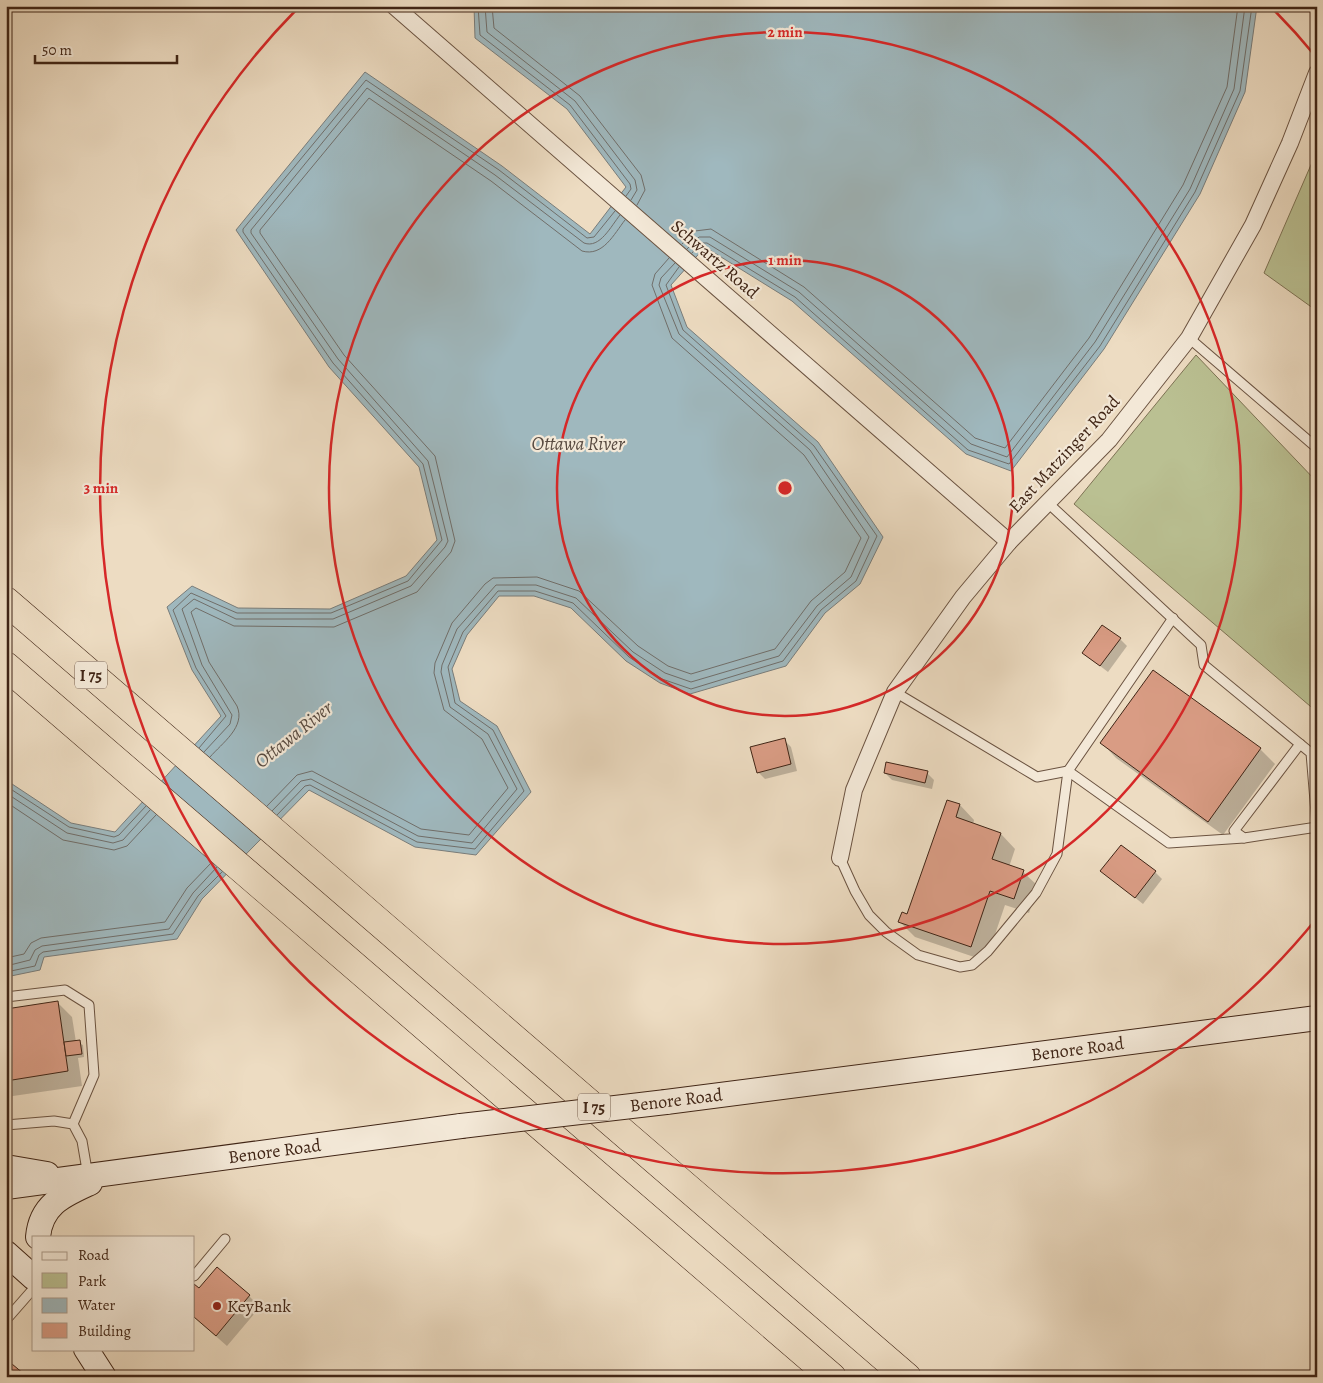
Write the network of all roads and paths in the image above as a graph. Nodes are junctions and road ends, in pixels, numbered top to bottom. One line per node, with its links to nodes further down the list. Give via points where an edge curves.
1 (394, 6): 6 (street, Schwartz Road)
2 (1317, 73): 3 (street, East Matzinger Road, via 1290,144 1253,225)
3 (1189, 338): 4 (lane); 5 (street, East Matzinger Road, via 1109,440)
4 (1317, 448)
5 (1048, 503): 6 (street, East Matzinger Road); 8 (lane)
6 (1009, 542): 10 (street, East Matzinger Road, via 963,597)
7 (6, 601): 33 (highway, I 75)
8 (1173, 618): 11 (lane, via 1201,645 1204,665); 12 (lane)
9 (6, 666): 32 (highway)
10 (895, 692): 12 (lane, via 1037,777); 15 (street, East Matzinger Road, via 854,790)
11 (1300, 744): 13 (lane, via 1311,753); 14 (lane, via 1234,831)
12 (1068, 771): 14 (lane, via 1170,843); 15 (lane, via 1057,854 1036,893 972,966 918,955 886,932 869,915)
13 (1317, 826): 14 (lane)
14 (1244, 838)
15 (840, 858)
16 (6, 997): 18 (lane, via 65,990 89,1005 94,1075)
17 (1317, 1018): 21 (main road, Benore Road, bridge)
18 (73, 1124): 19 (lane, via 54,1121); 21 (lane, via 82,1141)
19 (6, 1125)
20 (6, 1167): 21 (main road)
21 (89, 1176): 22 (main road, Benore Road); 23 (main road, via 46,1209)
22 (6, 1187)
23 (38, 1236)
24 (225, 1239): 26 (lane)
25 (6, 1252): 27 (main road)
26 (195, 1275)
27 (32, 1276)
28 (32, 1290): 29 (lane)
29 (6, 1320)
30 (87, 1350): 31 (main road)
31 (104, 1377)
32 (832, 1377)
33 (907, 1377)

